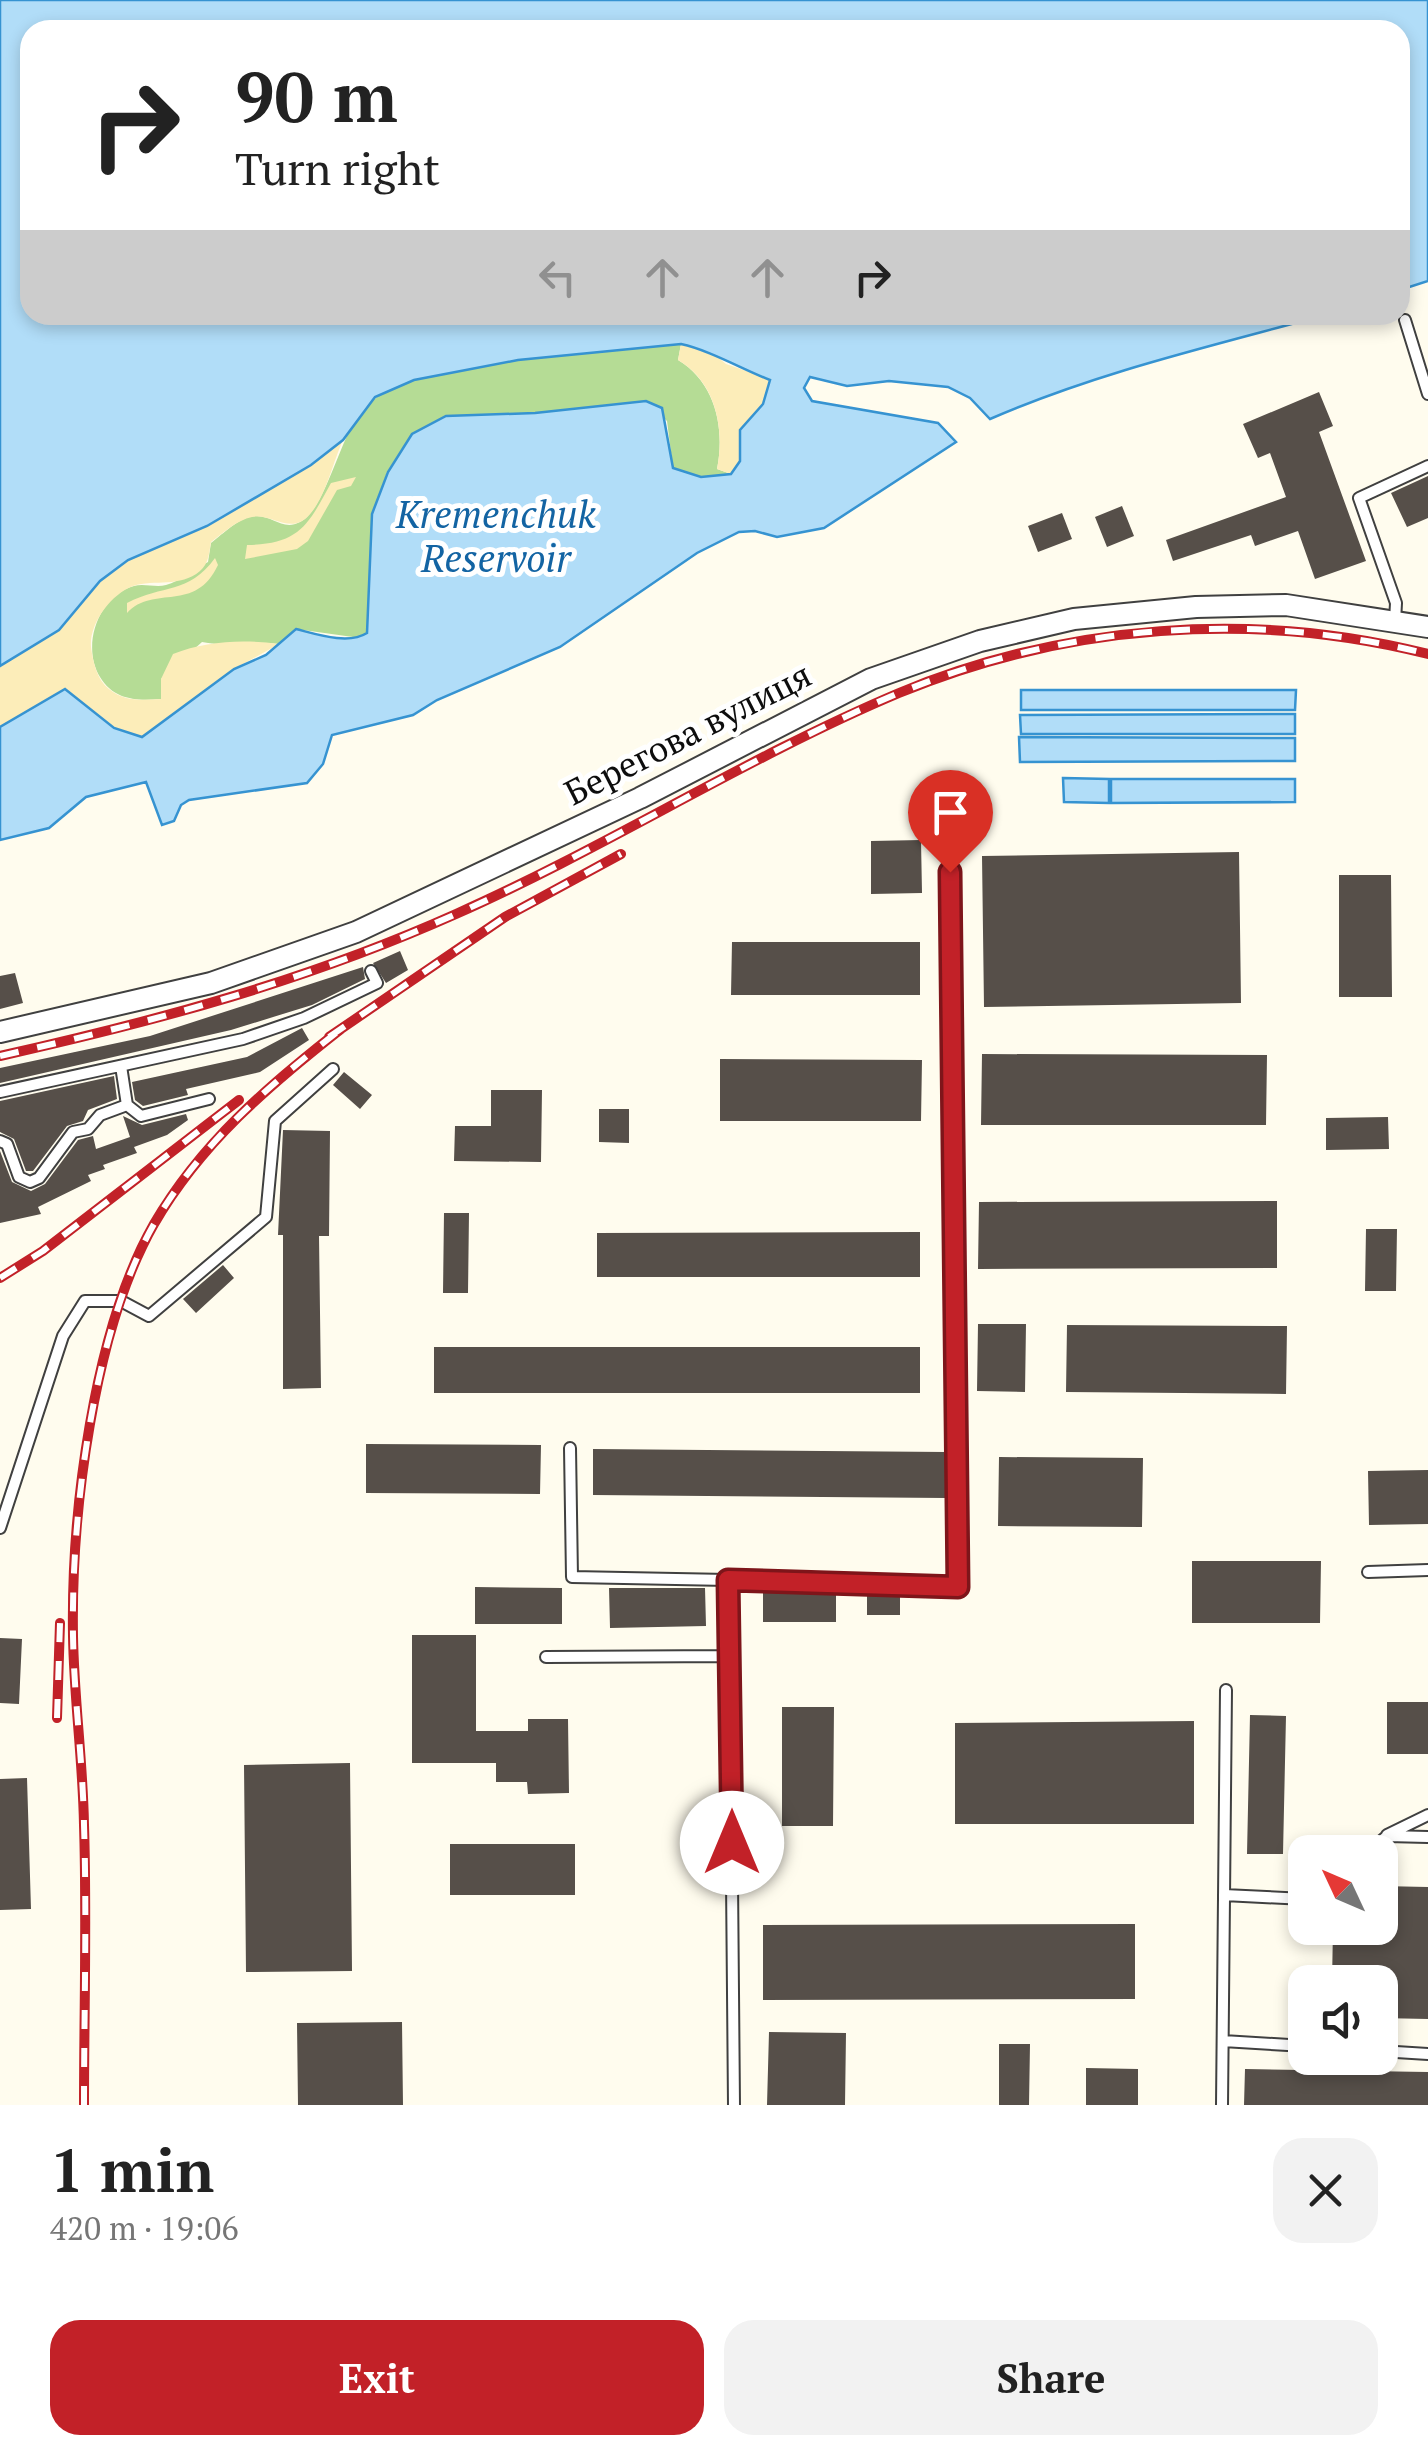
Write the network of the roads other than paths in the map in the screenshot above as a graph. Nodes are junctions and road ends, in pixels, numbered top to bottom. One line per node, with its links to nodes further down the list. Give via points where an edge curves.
1 (1407, 325): 2 (lane)
2 (1428, 394)
3 (1428, 466): 4 (lane, via 1359,498 1396,603)
4 (1395, 622): 5 (street, Берегова вулиця); 8 (street, Берегова вулиця, via 1286,605 1196,607 1074,619 980,641 871,679 356,932 210,983)
5 (1428, 627)
6 (950, 872): 19 (lane, via 958,1587)
7 (372, 971): 9 (lane, via 377,983 304,1018)
8 (0, 1032)
9 (121, 1066): 11 (lane); 13 (lane)
10 (333, 1069): 16 (lane, via 275,1121 266,1217 149,1316 121,1301 85,1300 63,1336)
11 (0, 1092)
12 (209, 1099): 13 (lane, via 141,1116)
13 (126, 1106): 14 (lane, via 73,1132 44,1174 30,1182 19,1177 8,1144)
14 (0, 1141)
15 (570, 1448): 19 (lane, via 572,1577)
16 (0, 1528)
17 (1428, 1570): 18 (lane)
18 (1368, 1572)
19 (728, 1580): 20 (lane)
20 (730, 1656): 21 (lane); 33 (lane)
21 (546, 1657)
22 (1226, 1690): 27 (lane)
23 (1428, 1816): 24 (lane)
24 (1388, 1835)
25 (1398, 1836): 26 (lane)
26 (1428, 1837)
27 (1224, 1896): 28 (lane); 29 (lane)
28 (1288, 1898)
29 (1223, 2041): 30 (lane); 34 (lane)
30 (1288, 2045)
31 (1398, 2052): 32 (lane)
32 (1428, 2054)
33 (734, 2105)
34 (1222, 2105)

